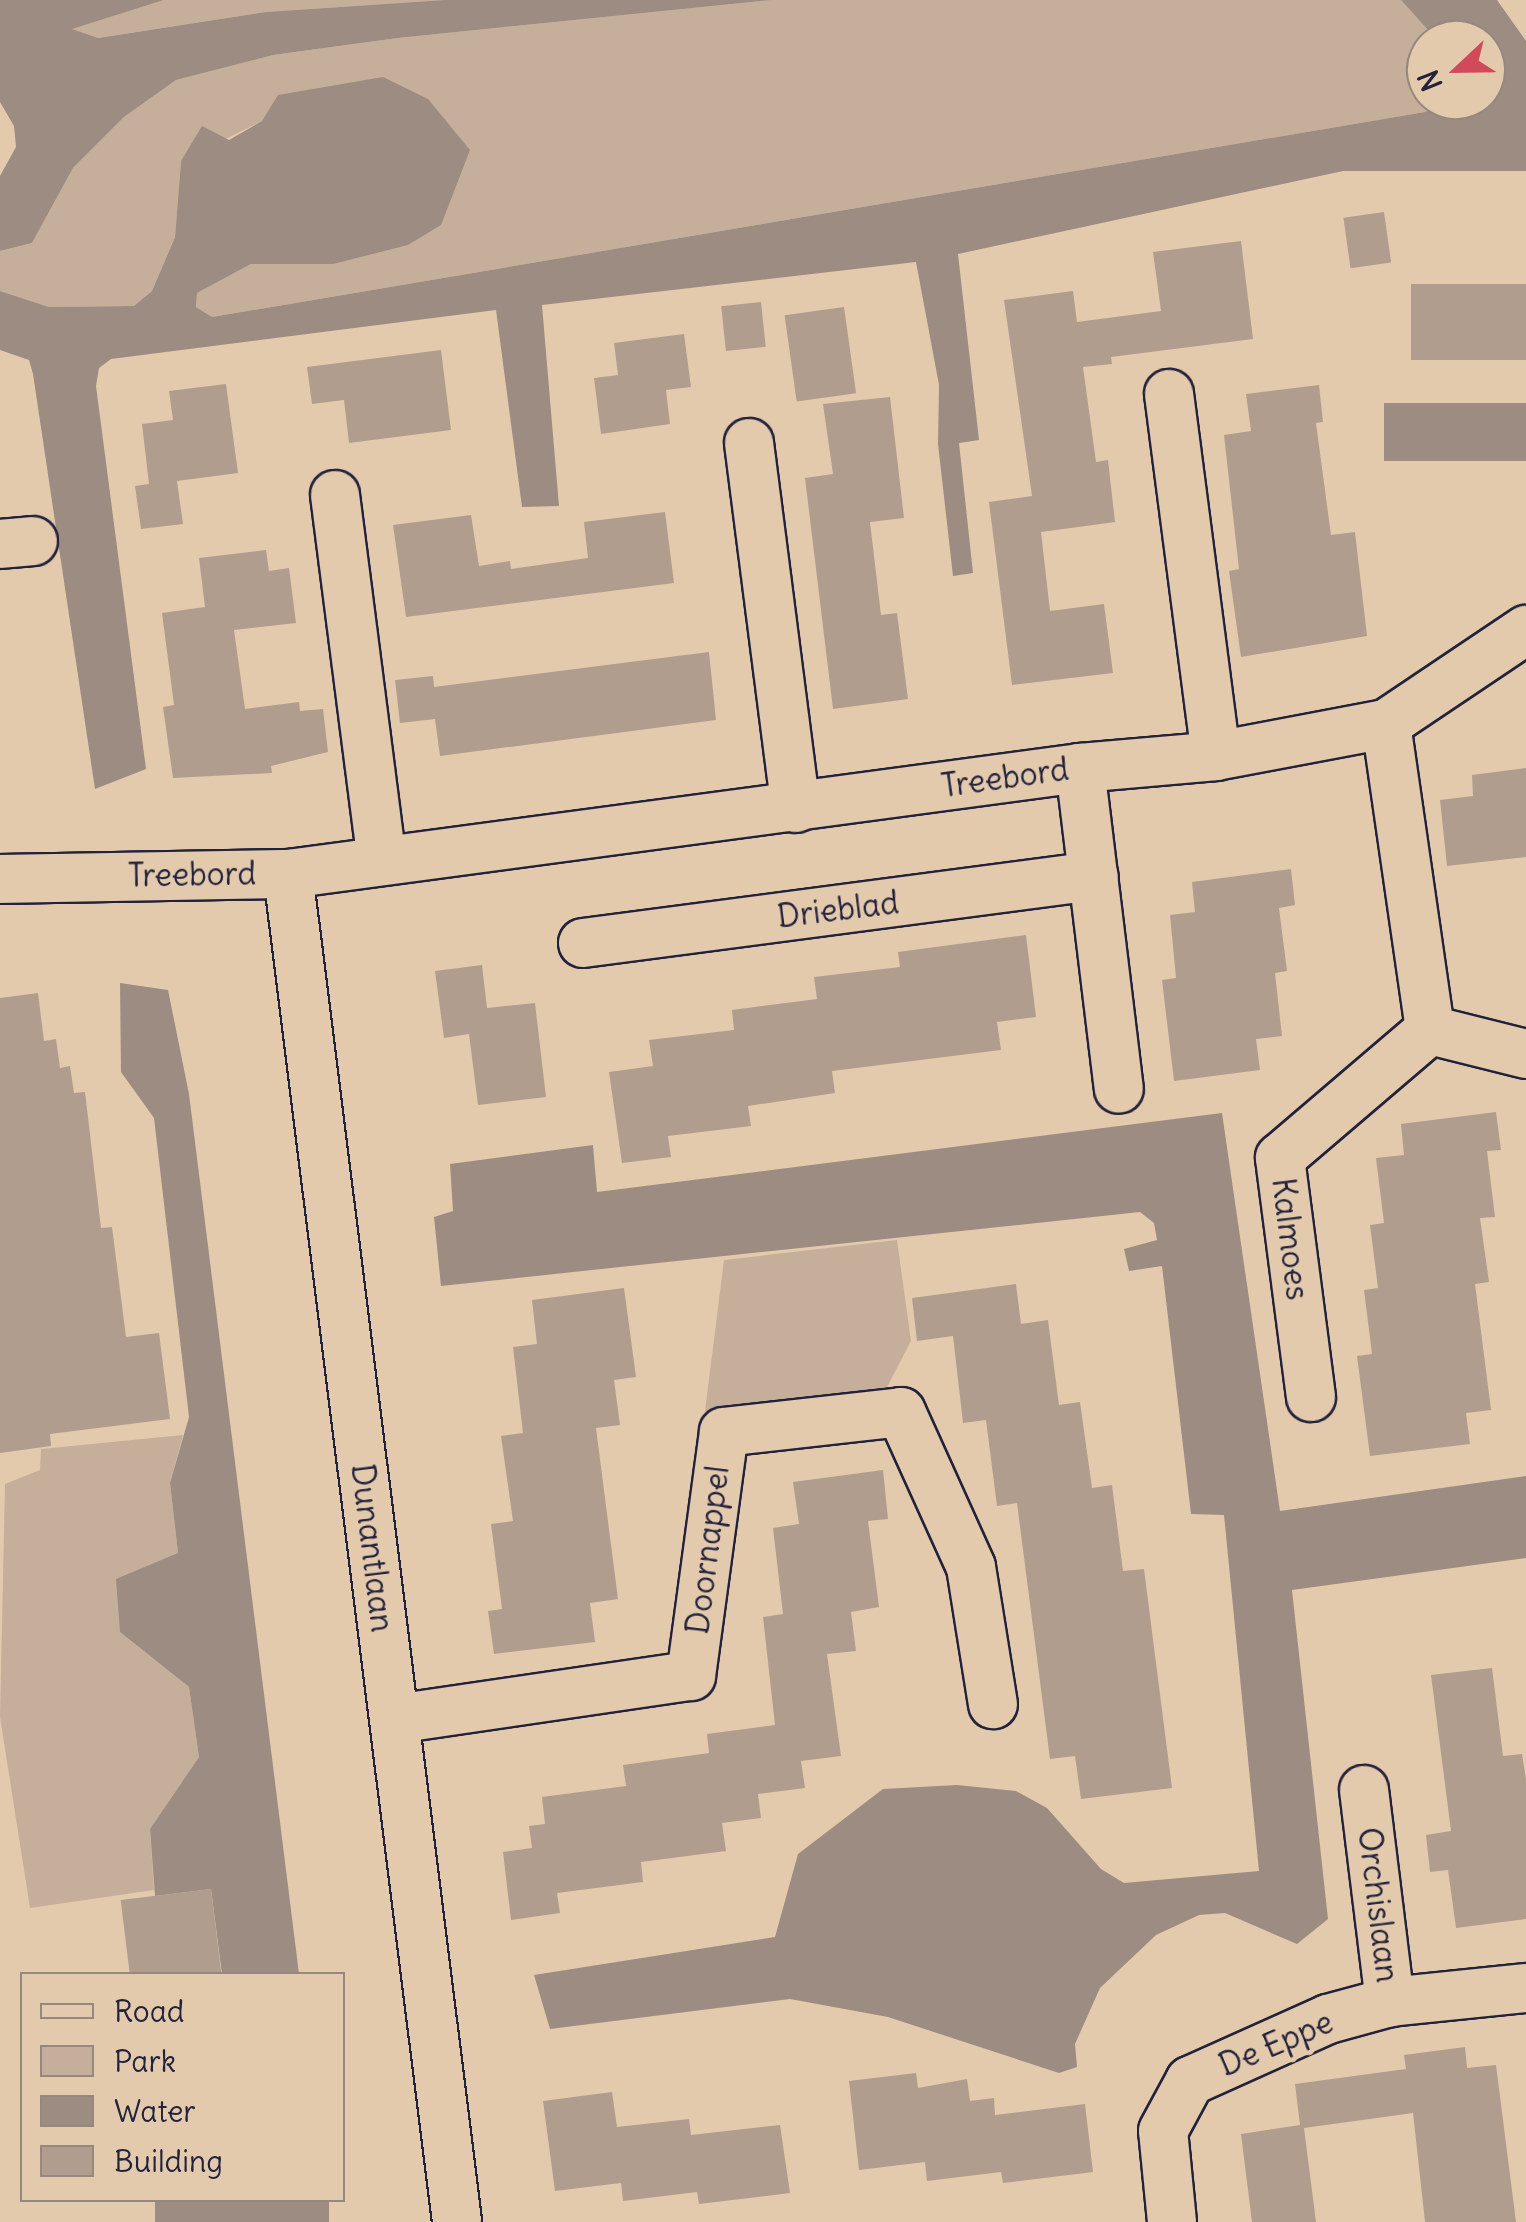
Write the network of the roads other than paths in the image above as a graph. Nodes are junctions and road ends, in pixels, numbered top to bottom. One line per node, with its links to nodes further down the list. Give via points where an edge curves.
1 (1169, 394): 6 (street)
2 (750, 443): 8 (street)
3 (335, 496): 9 (street)
4 (1526, 630): 5 (street, Treebord)
5 (1386, 724): 6 (street, Treebord); 14 (street)
6 (1216, 756): 7 (street, Treebord)
7 (1080, 768): 8 (street, Treebord); 11 (street)
8 (796, 808): 9 (street, Treebord)
9 (382, 860): 10 (street, Treebord)
10 (288, 874): 12 (street, Treebord); 19 (street, Dunantlaan)
11 (1094, 876): 13 (street, Drieblad); 16 (street)
12 (0, 879)
13 (583, 943)
14 (1430, 1030): 15 (street); 17 (street, Kalmoes, via 1280,1158)
15 (1526, 1054)
16 (1119, 1089)
17 (1311, 1397)
18 (993, 1704): 19 (street, Doornappel, via 971,1566 901,1412 724,1432 692,1676)
19 (396, 1719): 23 (street, Dunantlaan)
20 (1364, 1790): 22 (street, Orchislaan)
21 (1526, 1988): 22 (street, Orchislaan)
22 (1390, 2002): 25 (street, De Eppe, via 1328,2018 1190,2081 1163,2130)
23 (457, 2222)
24 (1164, 2222): 25 (street)
25 (1172, 2222)

